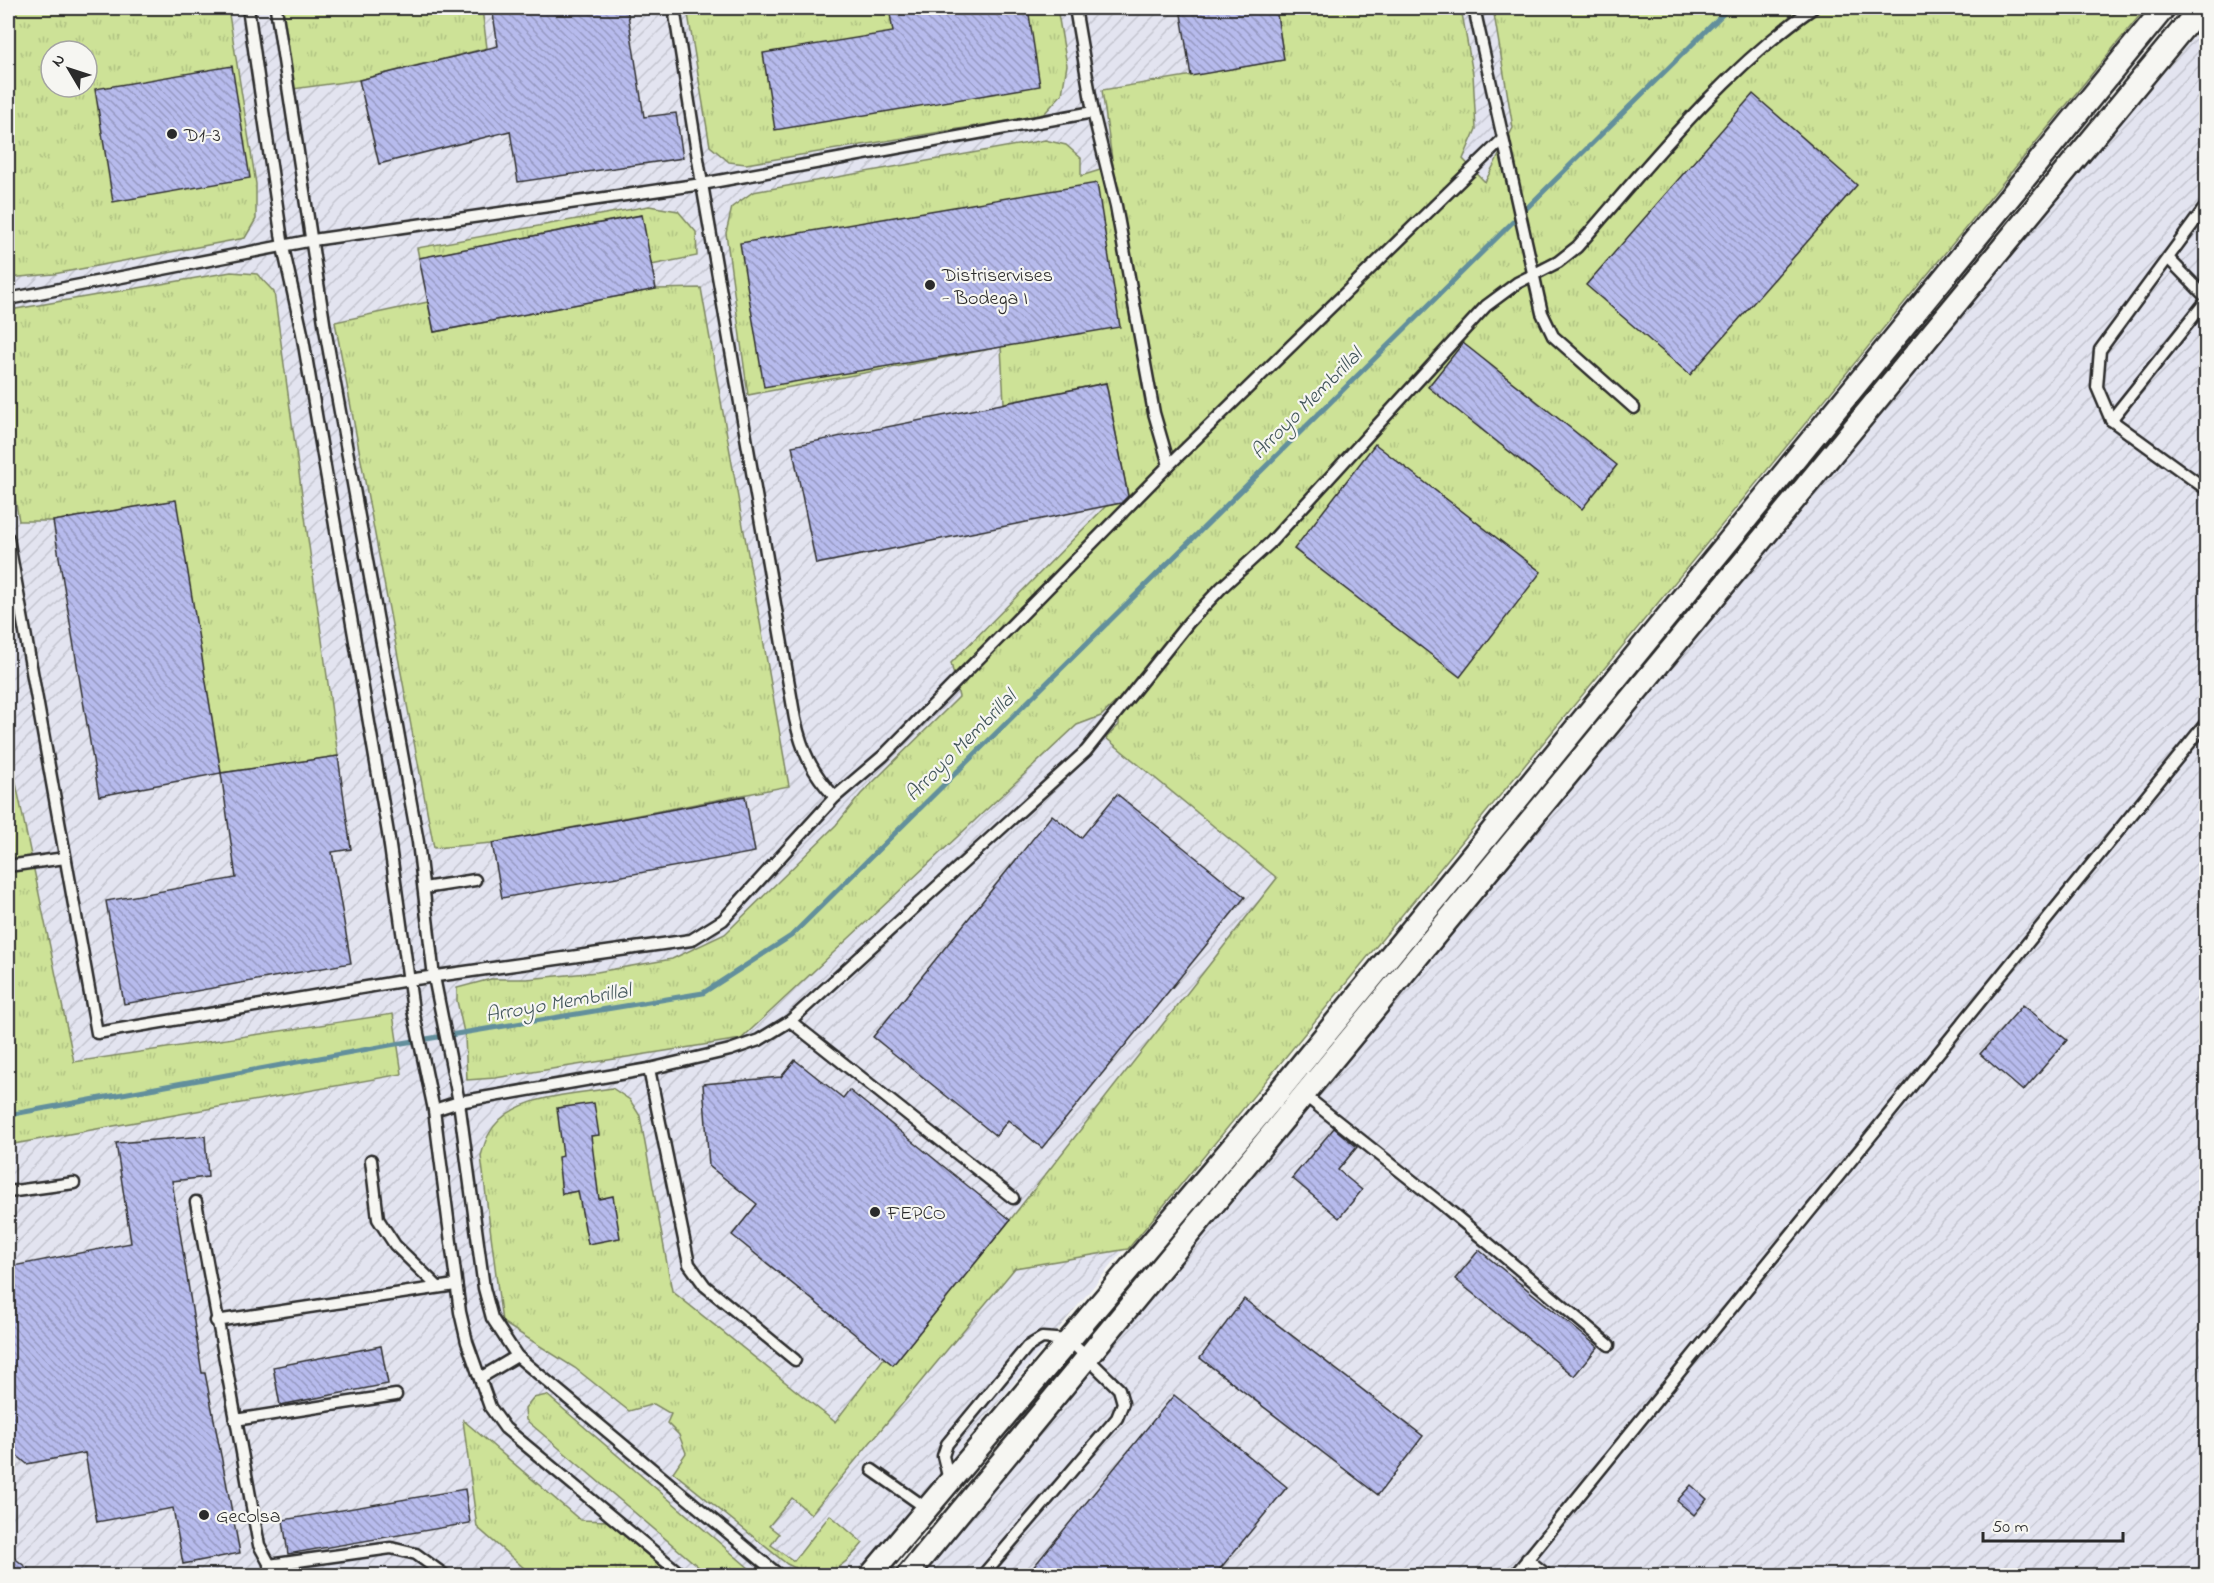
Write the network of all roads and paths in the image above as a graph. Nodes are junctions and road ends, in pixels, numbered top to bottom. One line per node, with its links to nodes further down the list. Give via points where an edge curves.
1 (248, 8): 14 (lane)
2 (276, 8): 13 (lane)
3 (674, 8): 11 (lane)
4 (1075, 8): 9 (lane)
5 (1476, 8): 10 (lane)
6 (1813, 8): 16 (lane, via 1775,35 1685,123 1577,247)
7 (2164, 8): 24 (street)
8 (2200, 8): 25 (street)
9 (1093, 112): 11 (lane); 21 (lane, via 1116,206 1154,413)
10 (1503, 139): 16 (lane); 21 (lane)
11 (702, 184): 13 (lane); 27 (lane, via 795,719 803,751 817,779)
12 (2206, 206): 15 (lane)
13 (313, 240): 14 (lane); 31 (lane, via 325,329)
14 (283, 247): 17 (lane); 33 (lane, via 302,333 387,828)
15 (2168, 258): 18 (lane); 20 (lane, via 2100,350 2097,387)
16 (1533, 275): 19 (lane, via 1542,313 1553,336); 34 (lane, via 1486,306 1270,543 1189,622 1086,751)
17 (8, 299)
18 (2206, 299): 20 (lane)
19 (1634, 408)
20 (2111, 420): 22 (lane)
21 (1169, 465): 27 (lane, via 883,756)
22 (2206, 489)
23 (8, 538): 28 (lane)
24 (1591, 710): 25 (street); 47 (street, via 1277,1094)
25 (1609, 723): 36 (street)
26 (2206, 724): 57 (lane)
27 (835, 797): 32 (lane, via 723,920 691,940)
28 (65, 858): 29 (lane); 33 (lane, via 97,1033)
29 (8, 866)
30 (475, 880): 31 (lane)
31 (424, 888): 32 (lane)
32 (435, 977): 33 (lane); 37 (lane)
33 (408, 980): 38 (lane)
34 (790, 1020): 35 (lane, via 749,1043); 42 (lane)
35 (650, 1069): 37 (lane); 51 (lane, via 689,1264 705,1286)
36 (1303, 1094): 48 (lane); 50 (street)
37 (459, 1102): 38 (lane); 49 (lane, via 484,1288 492,1318)
38 (434, 1110): 44 (lane)
39 (370, 1160): 45 (lane, via 378,1218 394,1245)
40 (74, 1183): 41 (lane)
41 (8, 1192)
42 (1013, 1198)
43 (196, 1202): 46 (lane)
44 (455, 1285): 45 (lane); 52 (lane, via 467,1342)
45 (437, 1286): 46 (lane)
46 (216, 1321): 54 (lane)
47 (1069, 1340): 50 (lane); 56 (street)
48 (1609, 1345)
49 (517, 1356): 52 (lane); 62 (lane)
50 (1086, 1358): 64 (street); 65 (lane, via 1119,1389 1123,1403 1117,1418)
51 (795, 1360)
52 (480, 1378): 61 (lane, via 490,1407 505,1428)
53 (396, 1395): 54 (lane)
54 (235, 1420): 58 (lane, via 259,1545)
55 (872, 1470): 56 (lane)
56 (926, 1508): 63 (street)
57 (1527, 1559): 66 (lane); 67 (lane)
58 (269, 1565): 59 (lane); 60 (lane, via 391,1548 416,1554)
59 (276, 1575)
60 (446, 1575)
61 (683, 1575)
62 (780, 1575)
63 (870, 1575)
64 (907, 1575)
65 (982, 1575)
66 (1514, 1575)
67 (1548, 1575)

